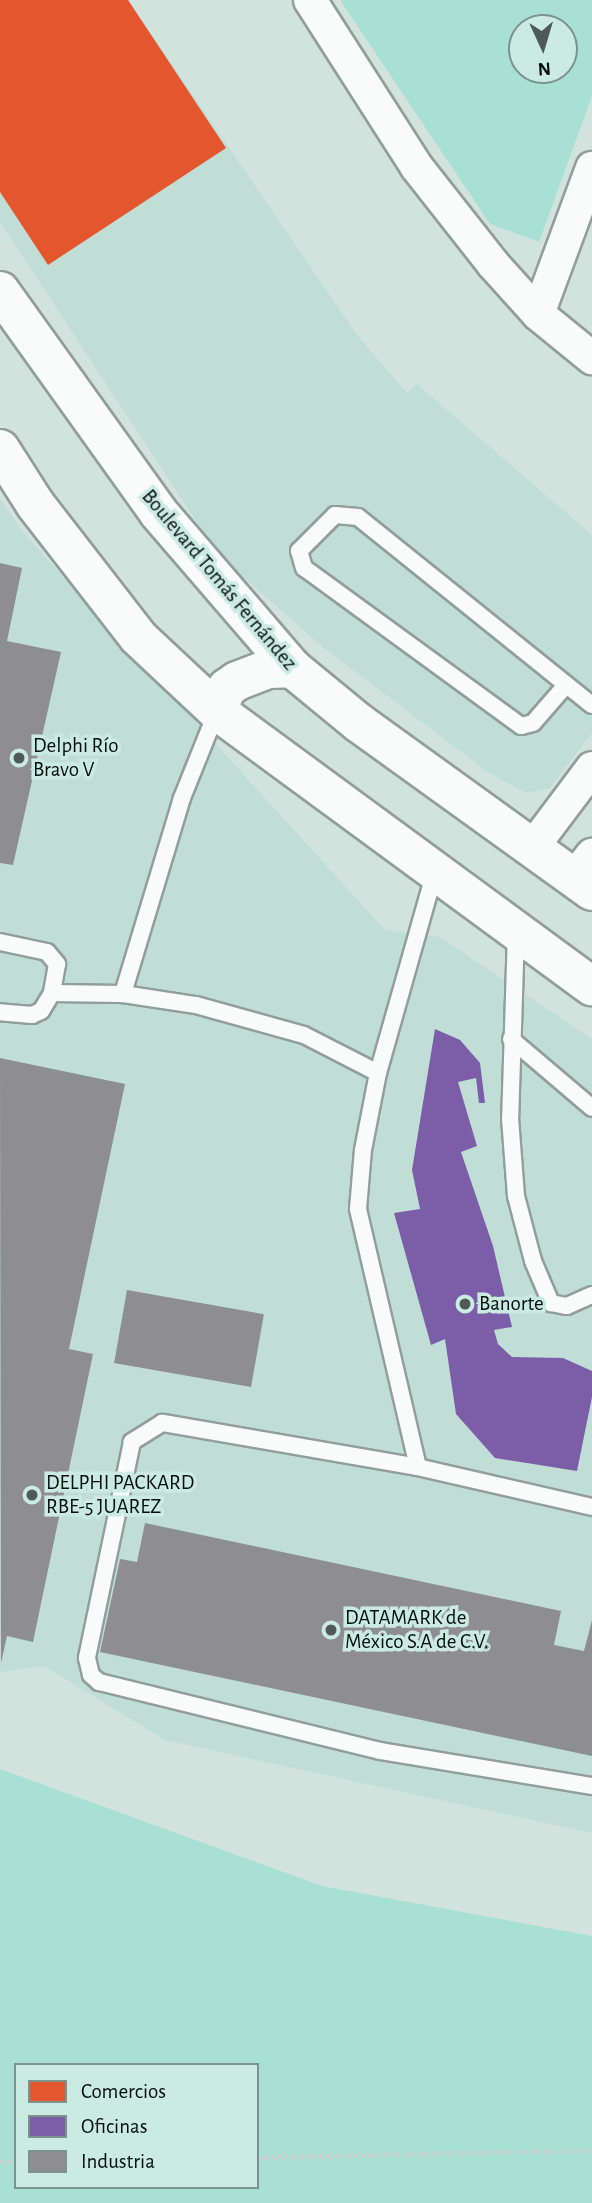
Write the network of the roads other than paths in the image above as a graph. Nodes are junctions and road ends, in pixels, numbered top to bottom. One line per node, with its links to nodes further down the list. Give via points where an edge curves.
1 (310, 0): 4 (street, via 416,166)
2 (592, 168): 4 (street)
3 (0, 291): 7 (main road, Boulevard Tomás Fernández, via 158,512)
4 (538, 314): 5 (street)
5 (592, 358)
6 (0, 449): 10 (main road, via 35,504 138,637)
7 (292, 668): 10 (main road, via 269,669 237,681 227,688); 12 (main road, Boulevard Tomás Fernández)
8 (566, 685): 8 (lane, via 358,517 335,515 299,551 304,568 521,726 533,723); 9 (lane)
9 (592, 705)
10 (218, 710): 13 (main road); 19 (lane, via 182,799)
11 (592, 768): 12 (street)
12 (532, 848): 14 (main road, Boulevard Tomás Fernández)
13 (435, 868): 15 (main road); 22 (lane)
14 (586, 875)
15 (517, 928): 17 (main road); 21 (lane)
16 (0, 942): 18 (lane, via 53,956 57,976)
17 (592, 986)
18 (52, 993): 19 (lane); 20 (lane, via 41,1011 32,1016)
19 (123, 994): 22 (lane, via 196,1005 304,1035)
20 (0, 1012)
21 (511, 1039): 23 (lane); 24 (lane, via 516,1196 533,1261 551,1303 567,1306)
22 (378, 1073): 25 (lane, via 363,1150 358,1209 361,1239)
23 (592, 1108)
24 (592, 1295)
25 (418, 1467): 26 (lane); 27 (lane, via 162,1423 139,1434 132,1441 87,1658 91,1675 99,1682 380,1751)
26 (592, 1507)
27 (592, 1786)

